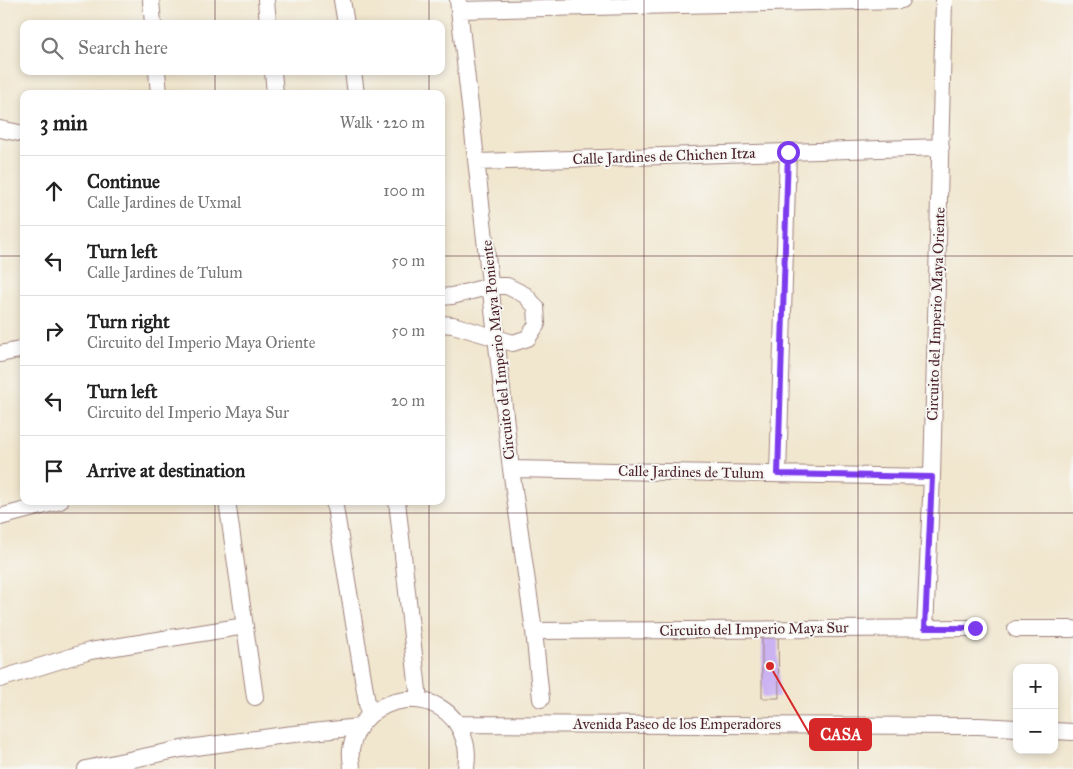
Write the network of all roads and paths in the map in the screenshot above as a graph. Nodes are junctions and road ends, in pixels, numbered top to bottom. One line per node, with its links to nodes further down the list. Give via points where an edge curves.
1 (151, 0): 7 (street)
2 (266, 0): 8 (street)
3 (342, 0): 9 (street)
4 (902, 0): 6 (street)
5 (944, 0): 18 (street, Circuito del Imperio Maya Oriente)
6 (459, 5): 20 (street, Circuito del Imperio Maya Poniente)
7 (153, 20)
8 (268, 20)
9 (345, 20)
10 (157, 75): 13 (street)
11 (273, 75): 14 (street)
12 (354, 75): 15 (street)
13 (159, 90)
14 (275, 90)
15 (355, 90)
16 (0, 129): 17 (street)
17 (20, 133)
18 (940, 147): 19 (street, Calle Jardines de Chichen Itza); 29 (street, Circuito del Imperio Maya Oriente)
19 (788, 152): 20 (street, Calle Jardines de Chichen Itza); 28 (street)
20 (478, 162): 21 (street, Circuito del Imperio Maya Poniente)
21 (491, 286): 22 (street); 24 (street, Circuito del Imperio Maya Poniente); 24 (street, via 507,286 525,295 536,307 538,324 528,338 513,343)
22 (445, 297)
23 (445, 324): 24 (street)
24 (497, 338): 27 (street, Circuito del Imperio Maya Poniente)
25 (20, 350): 26 (street)
26 (0, 354)
27 (511, 469): 28 (street, Calle Jardines de Tulum); 40 (street, Circuito del Imperio Maya Poniente)
28 (778, 474): 29 (street, Calle Jardines de Tulum)
29 (932, 477): 36 (street, Circuito del Imperio Maya Oriente)
30 (45, 505): 34 (street)
31 (228, 505): 35 (street)
32 (335, 505): 45 (street)
33 (397, 505): 44 (street)
34 (0, 517)
35 (245, 626): 41 (street, via 90,651); 42 (street)
36 (925, 628): 37 (street, Circuito del Imperio Maya Sur); 40 (street, Circuito del Imperio Maya Sur)
37 (975, 628)
38 (1016, 629): 39 (street)
39 (1073, 630)
40 (534, 631): 43 (street, Circuito del Imperio Maya Poniente)
41 (0, 679)
42 (255, 697)
43 (541, 699)
44 (419, 700): 45 (street, via 401,700 384,705); 46 (street, via 434,704)
45 (364, 721): 50 (street, via 181,748); 51 (street, via 351,751)
46 (457, 724): 47 (street, Avenida Paseo de los Emperadores); 52 (street, via 467,753)
47 (1013, 728)
48 (1058, 731): 49 (street)
49 (1073, 732)
50 (86, 769)
51 (352, 769)
52 (466, 769)

